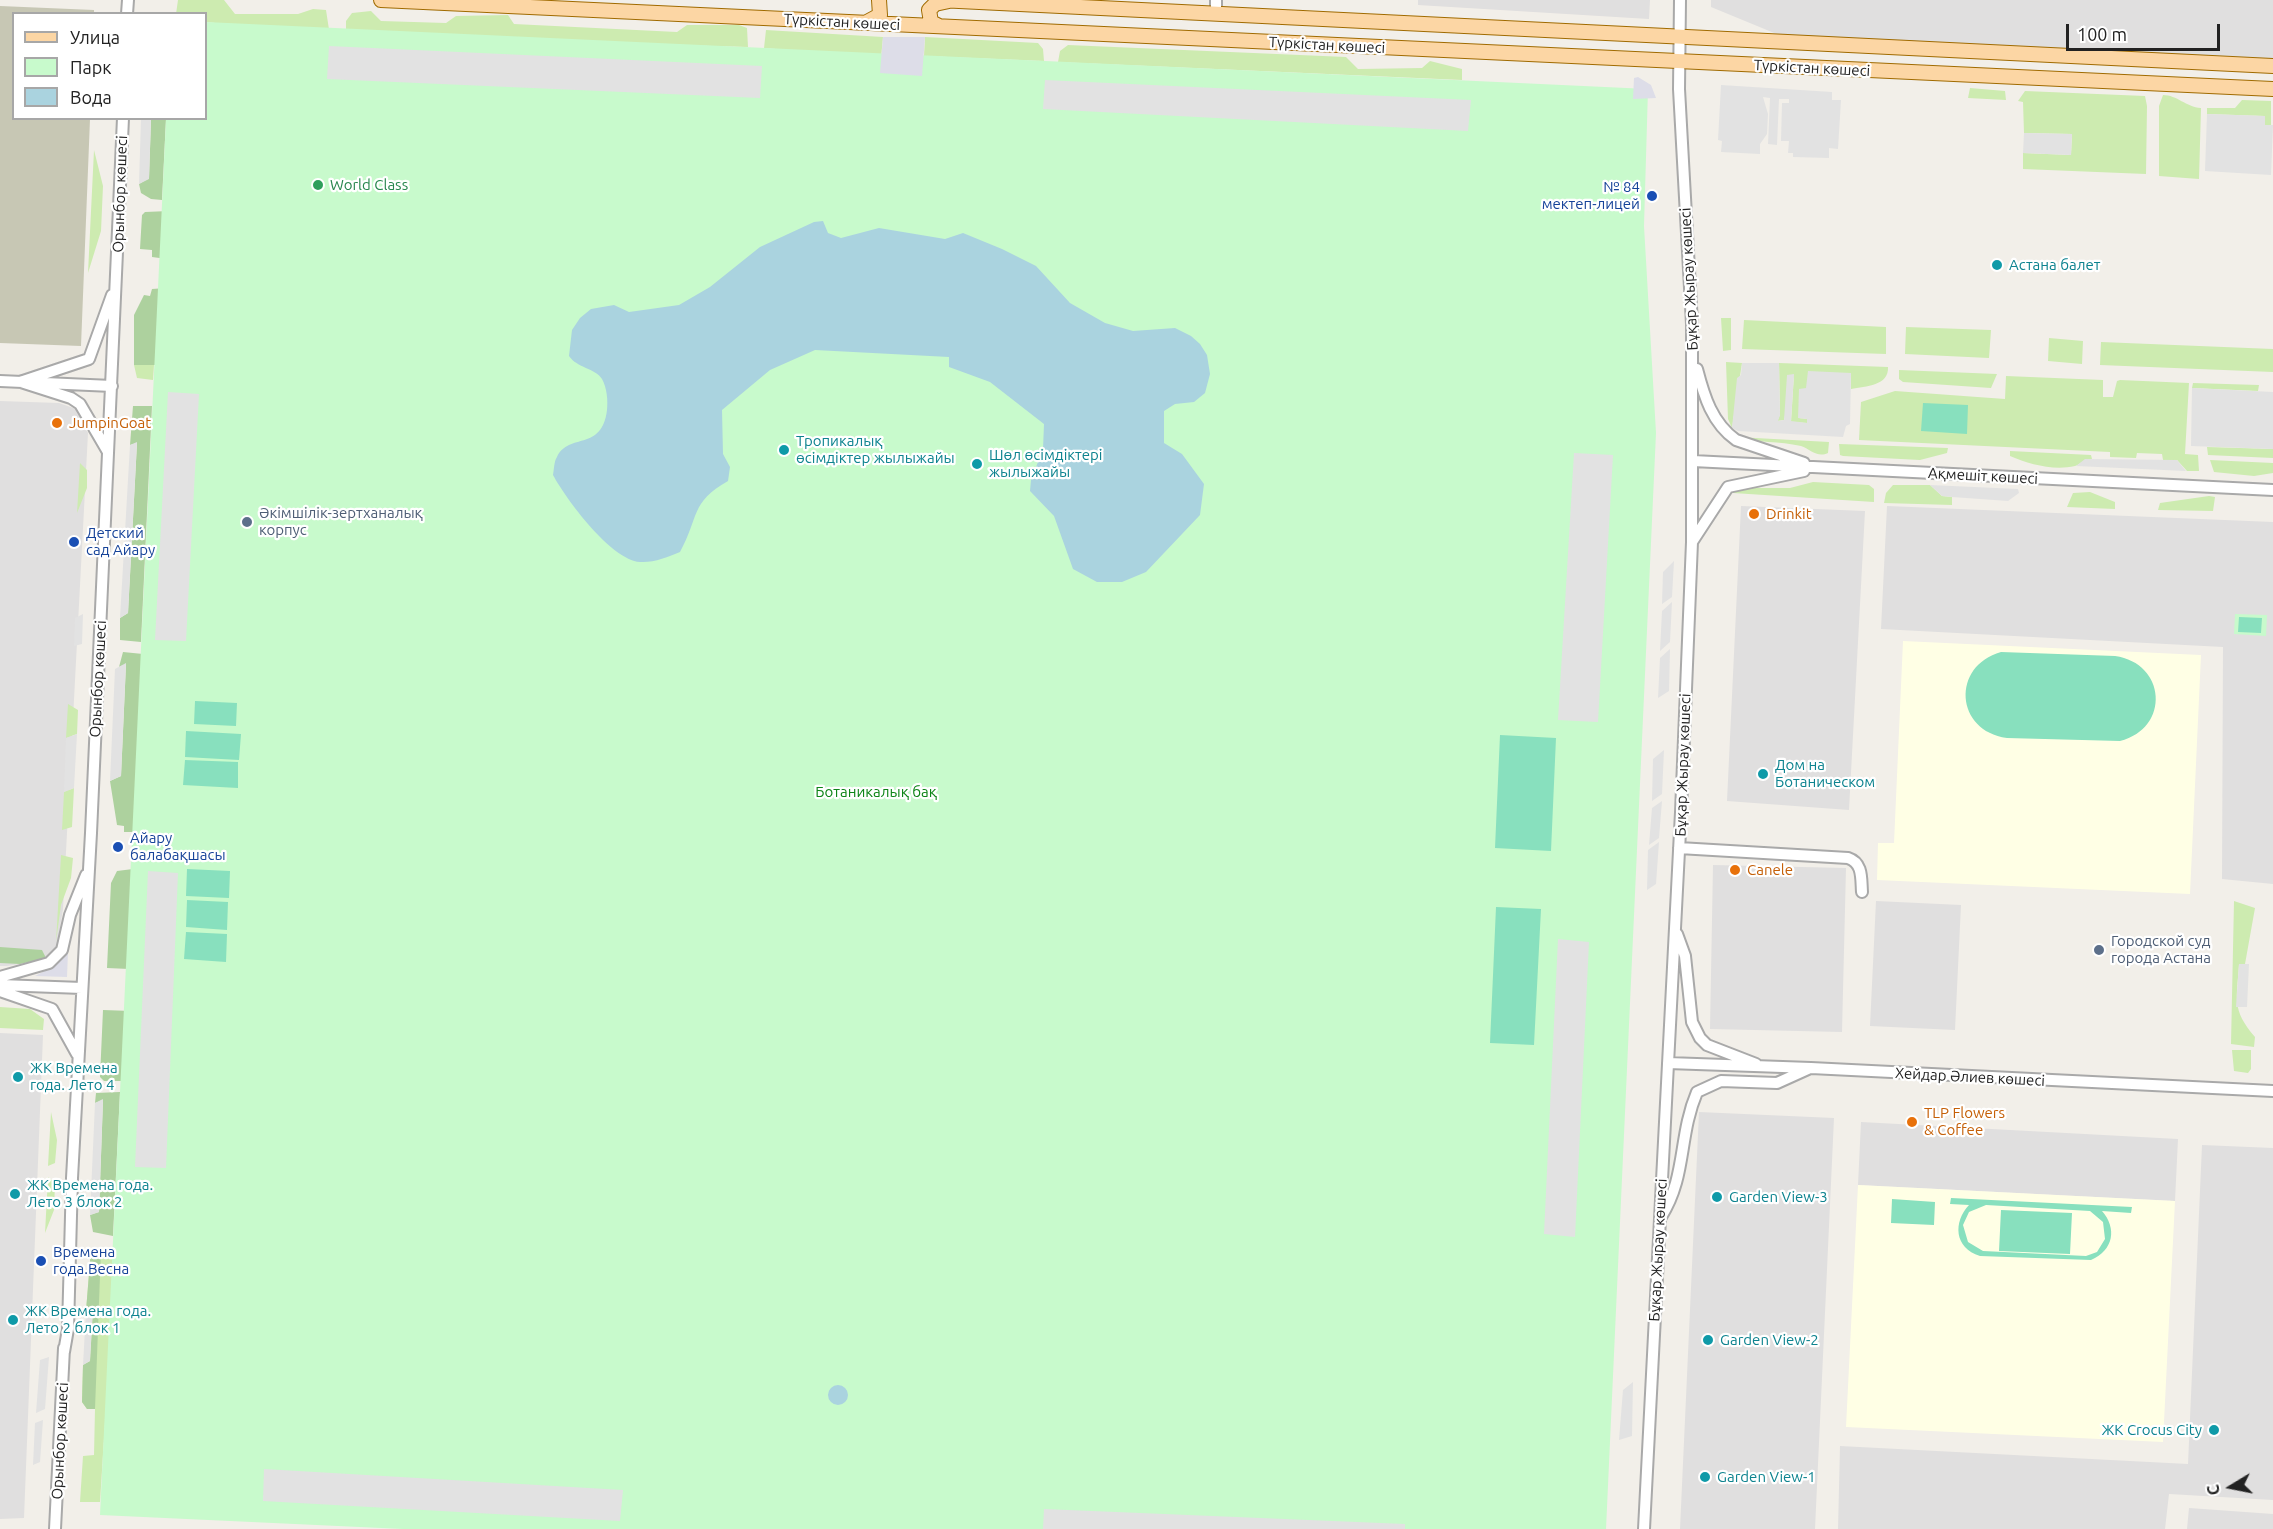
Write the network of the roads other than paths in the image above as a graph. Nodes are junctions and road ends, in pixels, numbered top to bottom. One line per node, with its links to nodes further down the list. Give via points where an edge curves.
1 (381, 0): 6 (main road, Түркістан көшесі)
2 (879, 0): 9 (main road, via 880,15)
3 (939, 0): 4 (main road, Түркістан көшесі)
4 (951, 0): 8 (main road, Түркістан көшесі); 10 (main road, via 929,10 932,22)
5 (1680, 0): 11 (street, Бұқар Жырау көшесі)
6 (472, 2): 7 (main road, Түркістан көшесі)
7 (538, 4): 9 (main road, Түркістан көшесі)
8 (1216, 7): 11 (main road, Түркістан көшесі)
9 (862, 23): 10 (main road, Түркістан көшесі)
10 (939, 26): 14 (main road, Түркістан көшесі)
11 (1679, 36): 12 (main road, Түркістан көшесі); 14 (street, Бұқар Жырау көшесі)
12 (2096, 57): 13 (main road, Түркістан көшесі); 16 (main road, via 2092,77)
13 (2132, 59): 15 (main road, Түркістан көшесі); 17 (main road, via 2121,63 2118,70)
14 (1680, 62): 16 (main road, Түркістан көшесі); 21 (street, Бұқар Жырау көшесі)
15 (2273, 66)
16 (2078, 80): 17 (main road, Түркістан көшесі)
17 (2125, 82): 18 (main road, Түркістан көшесі)
18 (2273, 89)
19 (123, 120): 20 (street, Орынбор көшесі)
20 (116, 285): 23 (street, via 88,359); 24 (street, Орынбор көшесі)
21 (1693, 355): 26 (street, Бұқар Жырау көшесі); 27 (street, via 1706,401 1729,435)
22 (0, 381): 23 (street)
23 (20, 382): 24 (street); 25 (street, via 80,404)
24 (112, 386): 25 (street, Орынбор көшесі)
25 (108, 453): 31 (street, Орынбор көшесі)
26 (1693, 461): 27 (street, Ақмешіт көшесі); 29 (street, Бұқар Жырау көшесі)
27 (1816, 467): 28 (street, Ақмешіт көшесі); 29 (street, via 1728,487)
28 (2273, 490)
29 (1692, 542): 30 (street, Бұқар Жырау көшесі)
30 (1679, 848): 32 (street, via 1848,858 1861,868); 33 (street, Бұқар Жырау көшесі)
31 (89, 867): 34 (street, via 70,915 62,950 49,963); 36 (street, Орынбор көшесі)
32 (1862, 892)
33 (1675, 928): 39 (street, Бұқар Жырау көшесі); 40 (street, via 1685,956 1692,1022 1700,1038 1707,1045)
34 (0, 978)
35 (0, 985): 36 (street)
36 (82, 988): 38 (street, Орынбор көшесі)
37 (0, 991): 38 (street, via 52,1009)
38 (79, 1057): 44 (street, Орынбор көшесі)
39 (1668, 1063): 40 (street, Хейдар Әлиев көшесі); 43 (street, Бұқар Жырау көшесі)
40 (1761, 1066): 41 (street, Хейдар Әлиев көшесі)
41 (1810, 1068): 42 (street, Хейдар Әлиев көшесі); 43 (street, via 1777,1083 1721,1081 1697,1092 1682,1143 1677,1187)
42 (2273, 1092)
43 (1659, 1220): 45 (street, Бұқар Жырау көшесі)
44 (55, 1529)
45 (1644, 1529)

